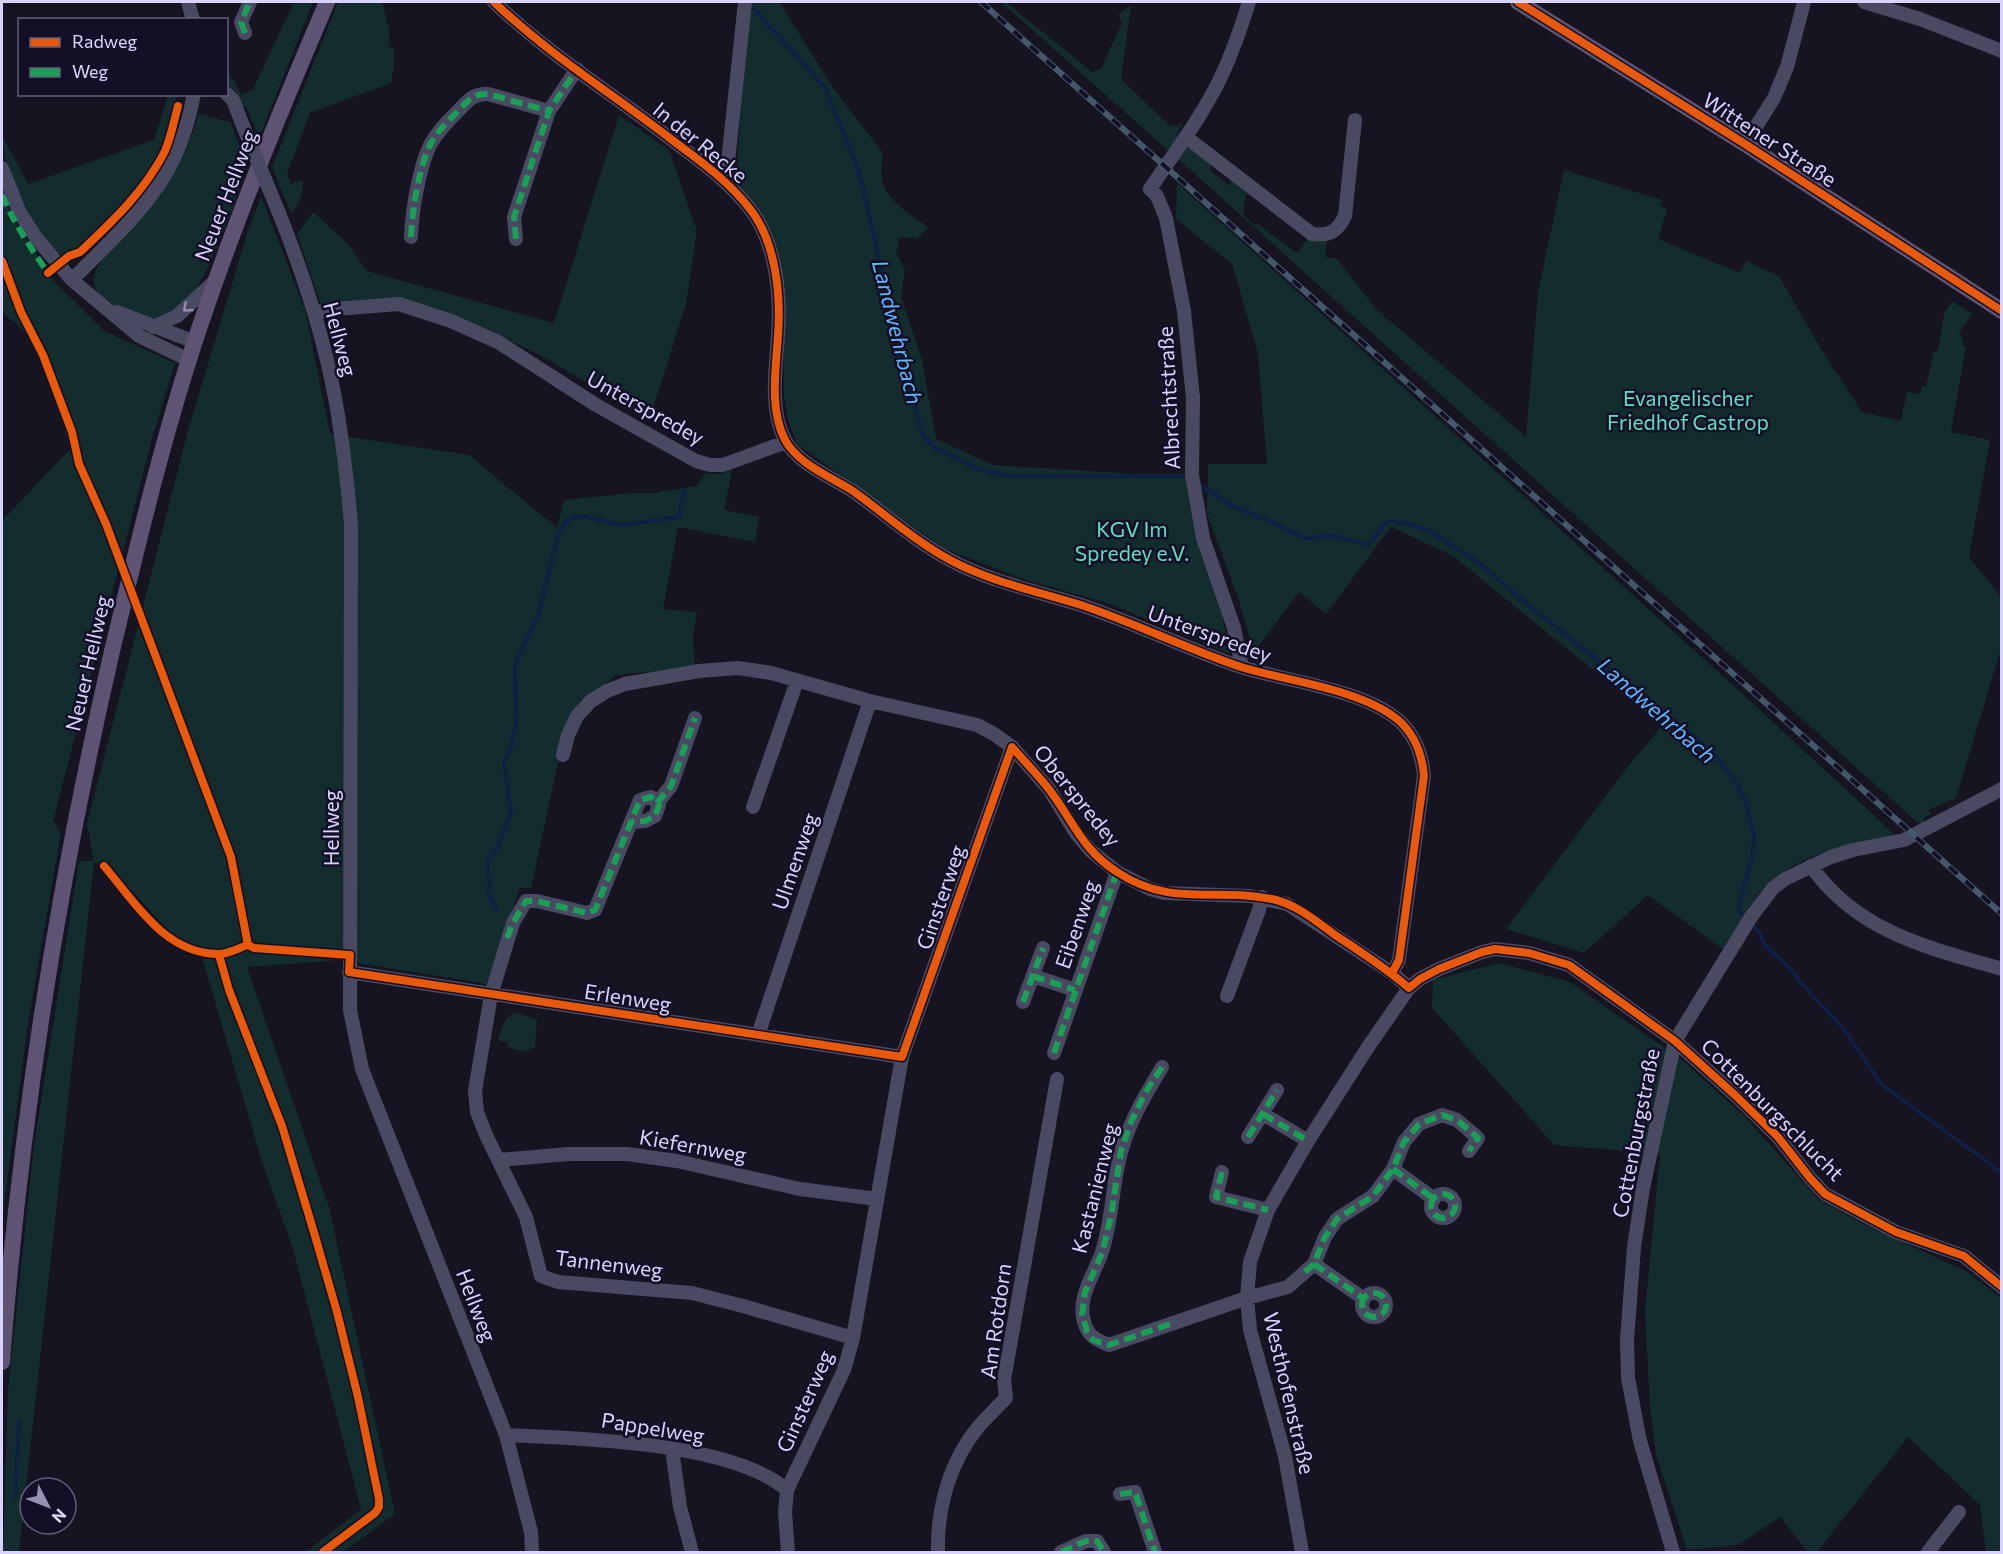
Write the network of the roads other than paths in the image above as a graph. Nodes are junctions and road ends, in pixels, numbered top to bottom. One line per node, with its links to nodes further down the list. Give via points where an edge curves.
1 (188, 2): 10 (street)
2 (250, 2): 11 (street, via 242,22)
3 (327, 2): 25 (main road, Neuer Hellweg)
4 (494, 2): 13 (street, In der Recke)
5 (1249, 2): 18 (street, Albrechtstraße, via 1220,80)
6 (1518, 2): 19 (main road, Wittener Straße)
7 (1803, 2): 19 (street, via 1787,67 1774,98)
8 (1864, 2): 12 (street)
9 (744, 7): 21 (street)
10 (192, 18)
11 (245, 33)
12 (2001, 51)
13 (577, 69): 16 (street); 21 (street, In der Recke)
14 (228, 95): 28 (street, Hellweg, bridge, via 296,255)
15 (194, 96): 24 (street, via 173,160 160,183)
16 (549, 111): 22 (street, via 488,94 471,98 430,146 412,214); 23 (street, via 514,217)
17 (1355, 120): 18 (street, via 1345,216 1330,234 1312,234)
18 (1186, 138): 33 (street, Albrechtstraße, via 1150,189 1166,218 1184,311 1193,398 1192,475 1203,538 1234,628)
19 (1745, 144): 27 (main road, Wittener Straße)
20 (2, 168): 24 (street, via 20,213)
21 (726, 181): 32 (street, In der Recke, via 758,221 771,255 778,311 775,397)
22 (411, 237)
23 (516, 239)
24 (72, 280): 26 (street)
25 (216, 281): 29 (street, one-way to 29, via 177,316); 30 (main road, Neuer Hellweg)
26 (99, 304): 29 (street); 31 (street, via 139,336)
27 (2001, 311)
28 (314, 313): 32 (street, Unterspredey, via 399,304 451,321 498,342 596,405 710,465 723,465); 46 (street, Hellweg, via 338,414 351,525)
29 (153, 327): 30 (street)
30 (195, 342): 31 (main road, Neuer Hellweg)
31 (189, 360): 76 (main road, Neuer Hellweg, via 158,464 91,742 68,856 32,1080)
32 (786, 442): 33 (street, Unterspredey, via 820,471 959,565 989,579 1111,616)
33 (1242, 667): 47 (street, Unterspredey, via 1372,703 1398,719 1417,743 1424,776 1399,960)
34 (797, 681): 35 (street, Oberspredey); 38 (street, Oberspredey, via 738,668 625,684 591,701 577,716); 40 (street)
35 (870, 701): 37 (street, Oberspredey, via 977,725); 54 (street, Ulmenweg)
36 (695, 718): 51 (street, Tannenweg, via 671,786 657,803 651,797 640,800 595,910 587,913 526,901 513,923)
37 (1012, 747): 42 (street, Oberspredey, via 1049,789 1076,833); 57 (street, Ginsterweg)
38 (563, 755)
39 (2001, 789): 41 (street, Cottenburgstraße, via 1904,840 1854,850)
40 (753, 807)
41 (1811, 866): 45 (street, via 1832,892 1889,932); 55 (street, Cottenburgstraße, via 1773,888)
42 (1116, 872): 43 (street, Oberspredey, via 1164,893); 50 (street, Eibenweg)
43 (1262, 897): 47 (street, Oberspredey, via 1296,908); 52 (street)
44 (1042, 948): 48 (street, Eibenweg)
45 (2001, 969)
46 (349, 972): 51 (street, Erlenweg); 77 (street, Hellweg, via 350,1010 362,1069)
47 (1392, 973): 49 (street, Oberspredey)
48 (1033, 976): 50 (street, Eibenweg); 53 (street, Eibenweg)
49 (1409, 988): 55 (street, Westhofenstraße, via 1439,969 1482,952 1528,953 1569,965); 63 (street, Westhofenstraße)
50 (1075, 990): 56 (street, Eibenweg)
51 (491, 995): 54 (street, Erlenweg); 65 (street, Tannenweg, via 475,1091 477,1112)
52 (1227, 996)
53 (1023, 1002)
54 (758, 1035): 57 (street, Erlenweg)
55 (1675, 1041): 72 (street, Cottenburgschlucht, via 1778,1137 1826,1194 1896,1232 1964,1256); 90 (street, Cottenburgstraße, via 1634,1247 1628,1340 1628,1378 1640,1441)
56 (1054, 1053)
57 (902, 1057): 68 (street, Ginsterweg)
58 (1162, 1067): 73 (street, Kastanienweg, via 1145,1093 1121,1151 1102,1253 1085,1292 1082,1315 1086,1332 1108,1345)
59 (1057, 1078): 85 (street, Am Rotdorn, via 1004,1380 1006,1398 979,1426 953,1468 943,1499)
60 (1277, 1090): 61 (street)
61 (1263, 1114): 62 (street); 63 (street)
62 (1248, 1137)
63 (1308, 1141): 70 (street, Westhofenstraße)
64 (1469, 1151): 66 (street, via 1478,1138 1457,1120 1442,1115 1419,1125 1404,1142)
65 (499, 1160): 68 (street, Kiefernweg, via 627,1154 677,1161 800,1189); 75 (street, Tannenweg, via 526,1217 541,1276 558,1282 692,1293)
66 (1393, 1169): 69 (street); 71 (street, via 1373,1196 1337,1219)
67 (1222, 1172): 70 (street, via 1216,1197)
68 (877, 1199): 75 (street, Ginsterweg)
69 (1434, 1199)
70 (1268, 1210): 73 (street, Westhofenstraße, via 1250,1262)
71 (1314, 1264): 73 (street, via 1288,1287); 74 (street)
72 (2001, 1287)
73 (1247, 1298): 89 (street, Westhofenstraße, via 1250,1330 1285,1456)
74 (1364, 1299)
75 (853, 1338): 79 (street, Ginsterweg, via 844,1370)
76 (2, 1362)
77 (506, 1435): 78 (street, Pappelweg, via 592,1438); 82 (street, Hellweg, via 531,1532)
78 (672, 1449): 79 (street, Pappelweg, via 732,1462 775,1480); 83 (street, via 680,1507)
79 (787, 1490): 84 (street, Ginsterweg)
80 (1120, 1494): 88 (street, via 1135,1492)
81 (1959, 1512): 91 (street)
82 (532, 1552)
83 (692, 1552)
84 (788, 1552)
85 (938, 1552)
86 (1061, 1552): 87 (street, via 1086,1541 1097,1541)
87 (1104, 1552)
88 (1155, 1552)
89 (1302, 1552)
90 (1673, 1552)
91 (1928, 1552)

